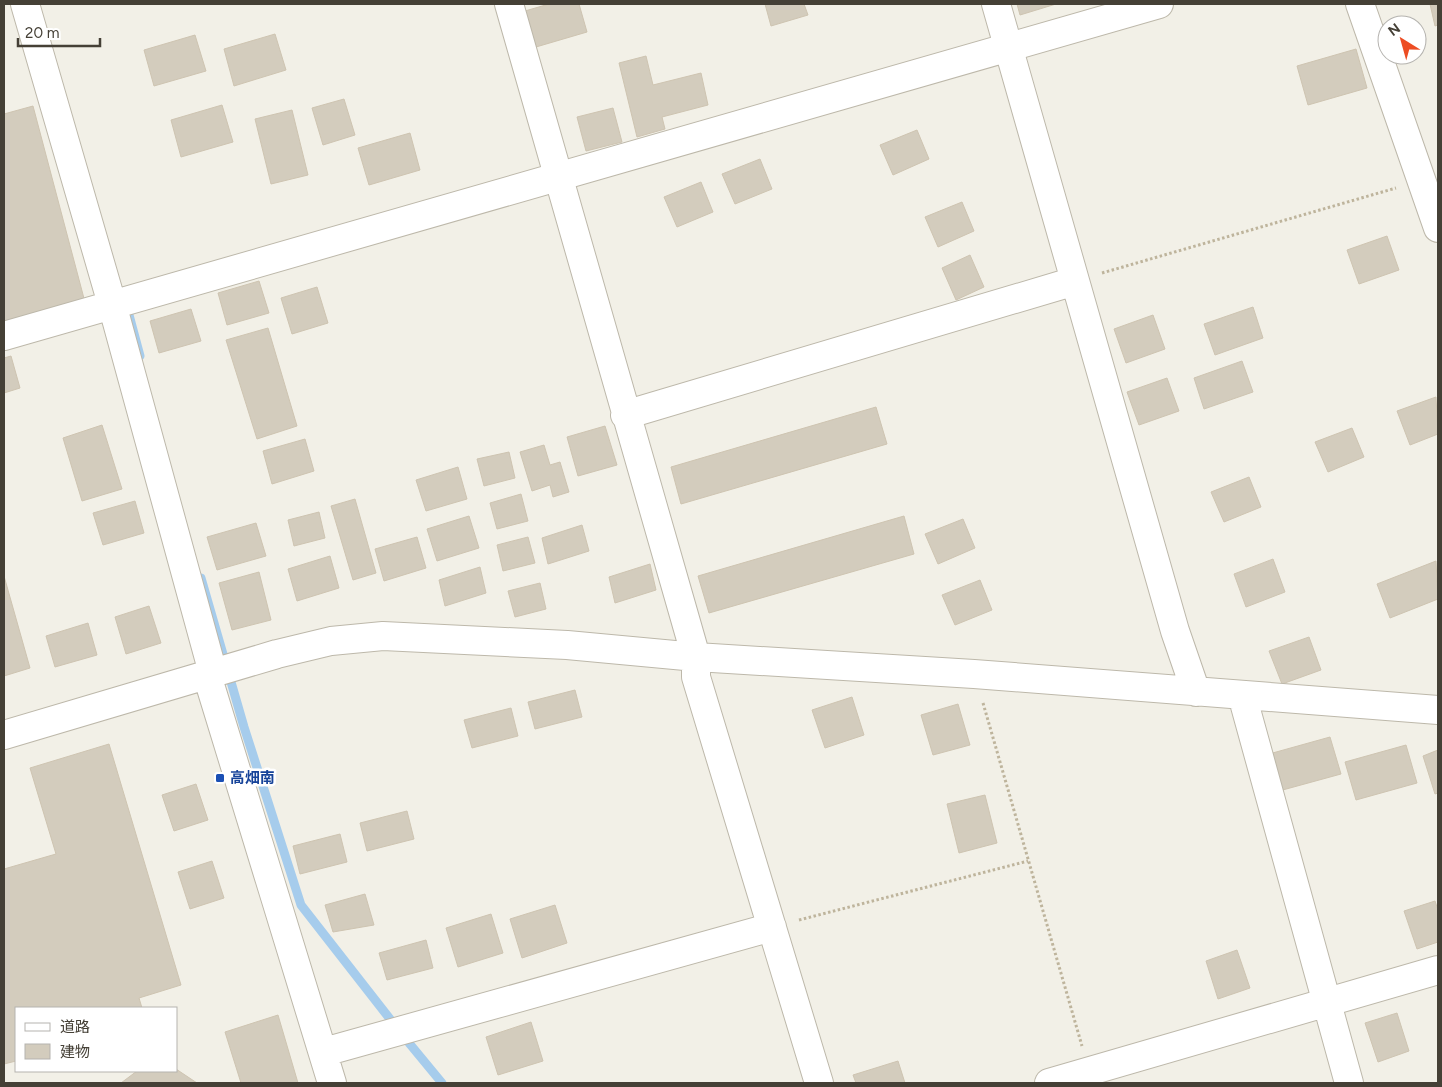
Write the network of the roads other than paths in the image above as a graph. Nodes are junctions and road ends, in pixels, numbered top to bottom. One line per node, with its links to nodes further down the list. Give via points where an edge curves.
1 (25, 4): 10 (street)
2 (509, 4): 7 (street)
3 (996, 4): 6 (street)
4 (1159, 4): 6 (street)
5 (1360, 4): 8 (street)
6 (1009, 47): 7 (street); 9 (street)
7 (560, 176): 10 (street); 12 (street)
8 (1438, 228)
9 (1075, 281): 12 (street); 15 (street, via 1175,631)
10 (112, 304): 11 (street); 14 (street)
11 (4, 336)
12 (625, 415): 13 (street)
13 (696, 657): 14 (street, via 567,645 383,636 331,641); 15 (street); 19 (street, via 696,677)
14 (219, 671): 18 (street); 22 (street)
15 (1196, 692): 16 (street)
16 (1242, 695): 17 (street); 21 (street)
17 (1438, 710)
18 (4, 735)
19 (772, 927): 22 (street); 24 (street)
20 (1438, 970): 21 (street)
21 (1326, 1004): 25 (street); 26 (street)
22 (324, 1052): 23 (street)
23 (332, 1083)
24 (819, 1083)
25 (1049, 1083)
26 (1349, 1083)

